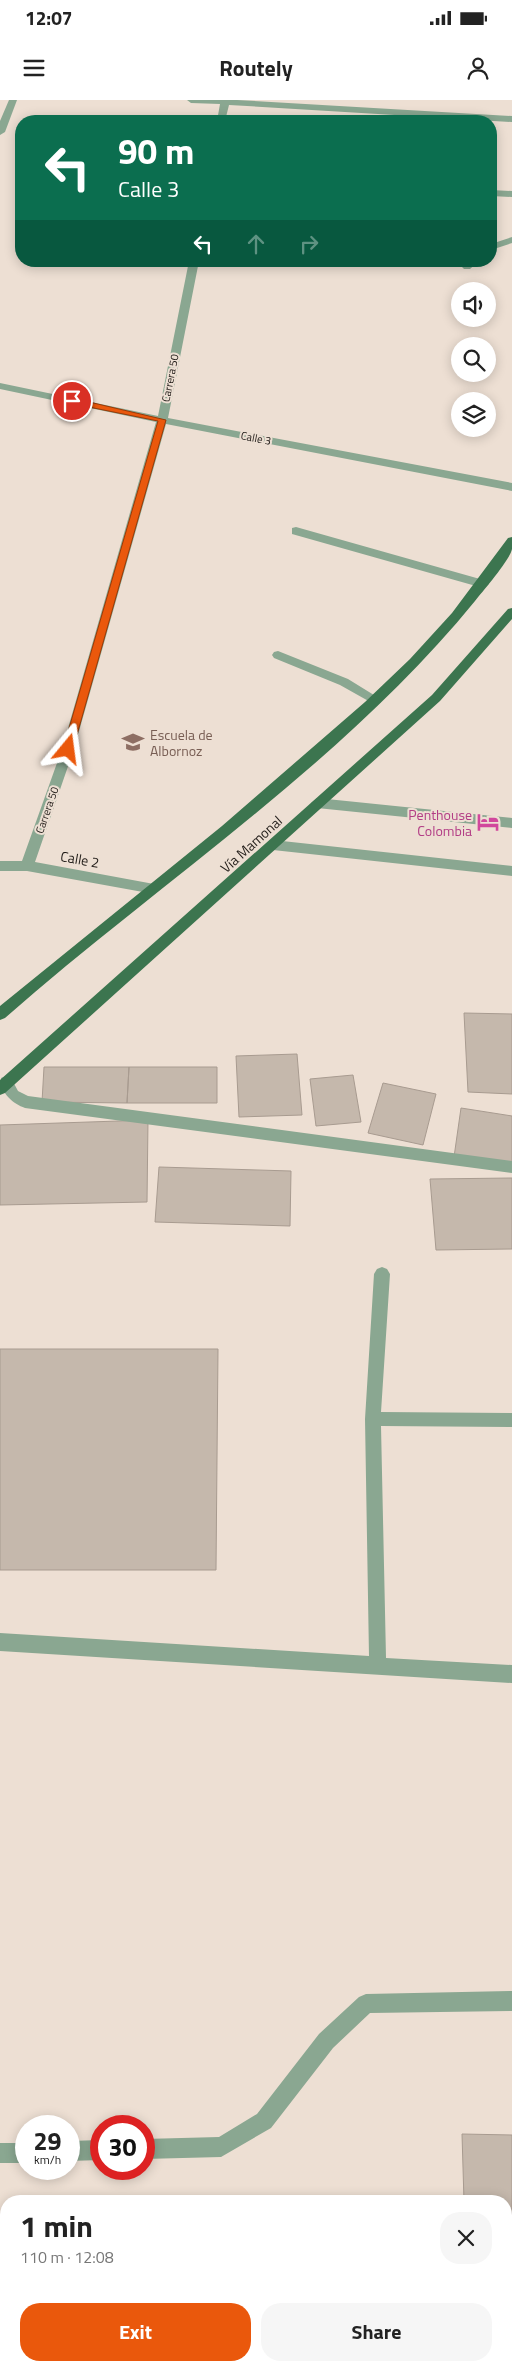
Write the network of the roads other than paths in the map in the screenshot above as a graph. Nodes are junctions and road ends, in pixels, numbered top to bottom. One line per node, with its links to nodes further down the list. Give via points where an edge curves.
1 (13, 100): 8 (street)
2 (191, 100): 3 (street)
3 (225, 101): 4 (street); 5 (street)
4 (222, 115)
5 (448, 115)
6 (497, 118): 7 (street)
7 (512, 119)
8 (0, 132)
9 (497, 193): 10 (street)
10 (512, 194)
11 (512, 240): 12 (street)
12 (497, 245)
13 (193, 267): 15 (street, Carrera 50)
14 (0, 386): 15 (street, Calle 3)
15 (162, 420): 16 (street, Calle 3); 27 (street, Carrera 50, via 68,749)
16 (512, 487)
17 (296, 531): 19 (street)
18 (512, 541): 19 (main road, Vía Mamonal)
19 (483, 584): 22 (main road, Vía Mamonal)
20 (512, 612): 23 (main road, Vía Mamonal, via 436,698)
21 (278, 655): 22 (street, via 344,682)
22 (376, 700): 29 (main road, Vía Mamonal, via 293,775)
23 (317, 803): 24 (street); 25 (main road, Vía Mamonal)
24 (512, 824)
25 (273, 845): 28 (street); 31 (main road, Vía Mamonal)
26 (0, 866): 27 (street, Calle 2)
27 (27, 866): 29 (street, Calle 2)
28 (512, 871)
29 (154, 889): 30 (main road, Vía Mamonal)
30 (0, 1014)
31 (3, 1085): 32 (street, via 26,1102)
32 (512, 1168)
33 (382, 1274): 34 (street)
34 (373, 1419): 35 (street); 37 (street)
35 (512, 1420)
36 (0, 1642): 37 (street)
37 (378, 1666): 38 (street)
38 (512, 1674)
39 (512, 2001): 40 (street, via 366,2004 326,2041 264,2121 221,2147)
40 (155, 2149)
41 (15, 2152): 42 (street)
42 (0, 2153)

